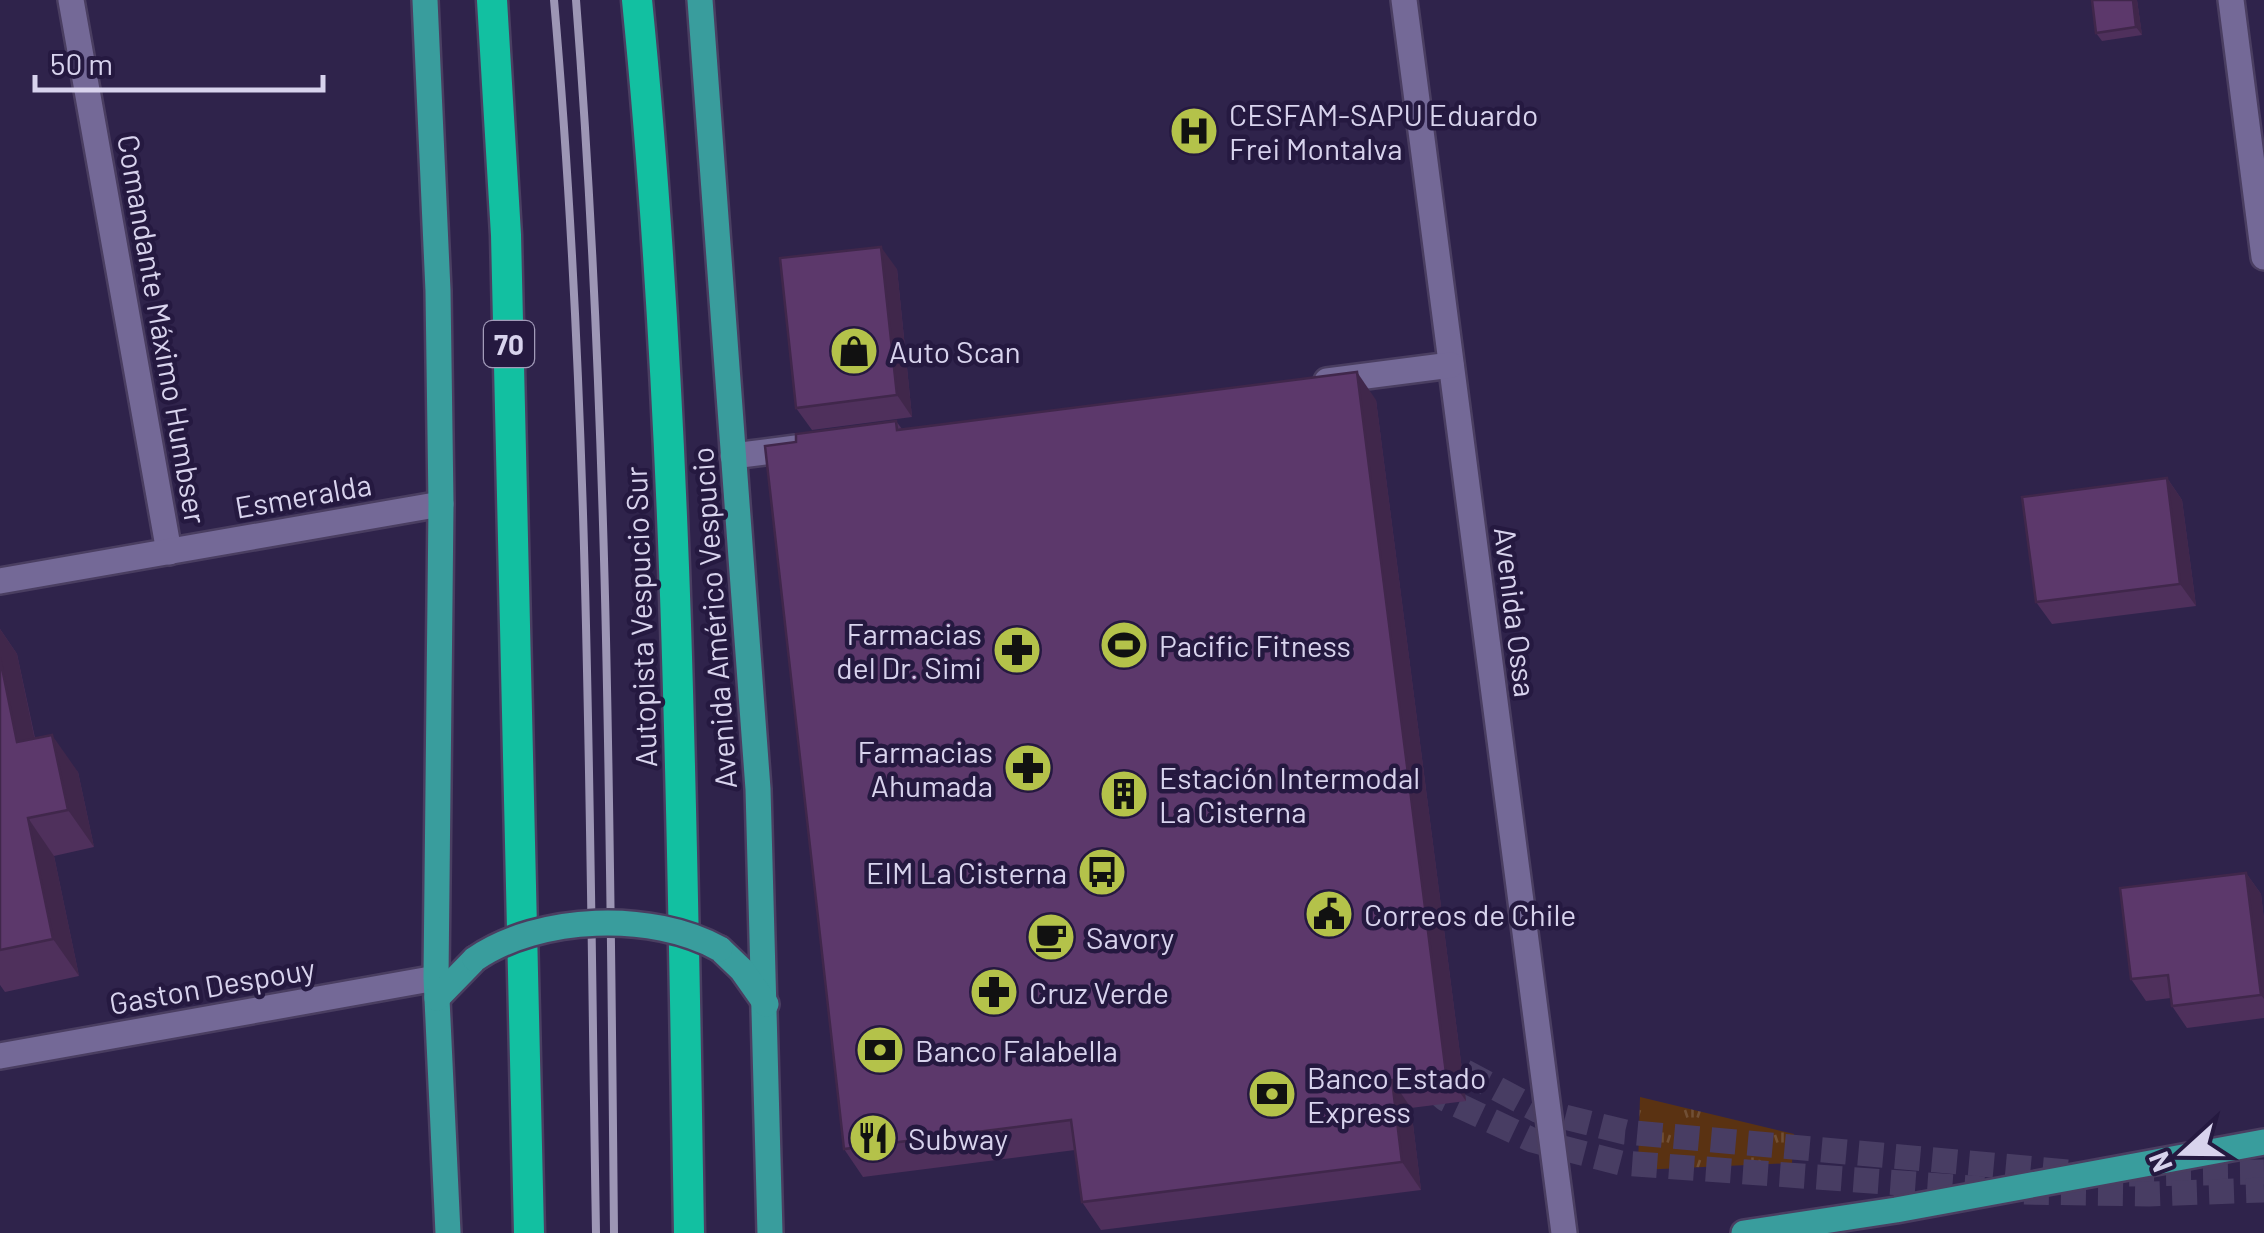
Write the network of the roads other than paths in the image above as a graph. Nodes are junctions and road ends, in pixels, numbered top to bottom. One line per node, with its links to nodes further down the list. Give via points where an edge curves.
1 (72, 0): 15 (street, Comandante Máximo Humbser)
2 (425, 0): 14 (main road)
3 (492, 0): 23 (highway, 70, via 506,235)
4 (637, 0): 24 (highway, Autopista Vespucio Sur, via 678,662)
5 (700, 0): 13 (main road, Avenida Américo Vespucio)
6 (1404, 0): 10 (street, Avenida Ossa)
7 (2232, 0): 8 (street)
8 (2259, 176): 9 (street)
9 (2264, 257)
10 (1451, 365): 11 (street); 25 (street, Avenida Ossa)
11 (1297, 384)
12 (817, 446): 13 (street)
13 (733, 456): 18 (main road, Avenida Américo Vespucio)
14 (441, 504): 15 (street, Esmeralda); 17 (main road)
15 (169, 552): 16 (street, Esmeralda)
16 (0, 582)
17 (437, 988): 18 (main road, bridge, via 475,959 526,934 565,926 658,927 720,949); 19 (street, Gaston Despouy); 22 (main road)
18 (766, 1004): 21 (main road, Avenida Américo Vespucio)
19 (0, 1056)
20 (2264, 1142): 26 (main road)
21 (770, 1232)
22 (448, 1233)
23 (529, 1233)
24 (690, 1233)
25 (1564, 1233)
26 (1744, 1233)

